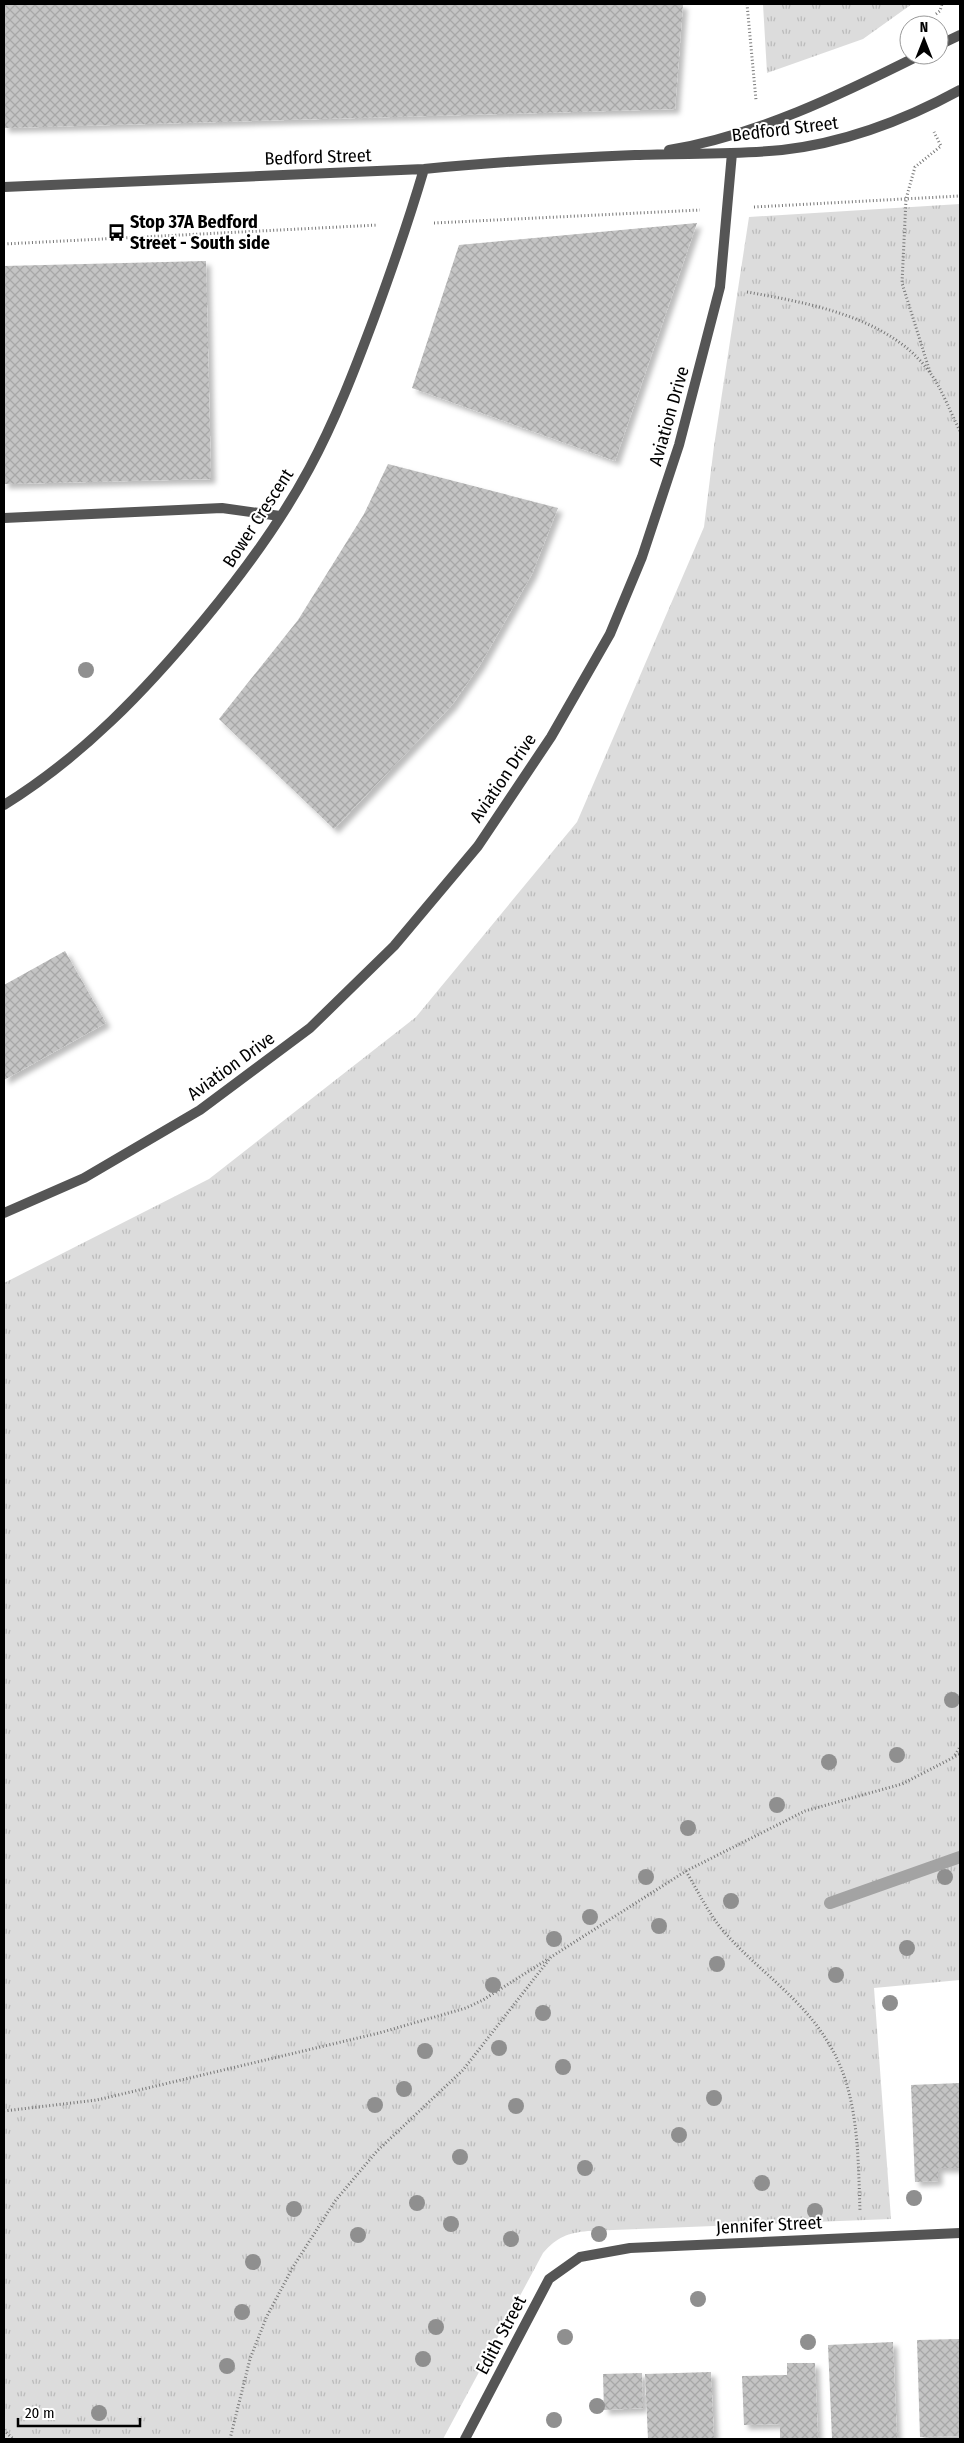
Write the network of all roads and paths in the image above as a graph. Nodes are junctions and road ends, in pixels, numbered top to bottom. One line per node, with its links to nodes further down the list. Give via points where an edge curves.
1 (747, 4): 4 (path)
2 (899, 65): 4 (street, Bedford Street, via 840,94)
3 (960, 90): 6 (street, Bedford Street, via 850,137 782,150)
4 (759, 126): 7 (street, Bedford Street, via 679,148)
5 (932, 127): 11 (path, via 941,146 915,167)
6 (732, 153): 7 (street, Bedford Street); 12 (street, Aviation Drive)
7 (634, 155): 8 (street, Bedford Street)
8 (424, 170): 9 (street, Bedford Street); 13 (street, Bower Crescent)
9 (4, 187)
10 (960, 196): 11 (path)
11 (906, 199): 12 (path); 16 (path, via 902,283)
12 (726, 209): 13 (path); 15 (street, Aviation Drive)
13 (408, 224): 14 (path); 18 (street, Bower Crescent, via 361,353 334,416 309,469)
14 (4, 244)
15 (720, 287): 16 (path, via 802,302 875,326 907,347); 21 (street, Aviation Drive, via 679,445 642,557 610,634 550,736 478,846 394,946 310,1028 200,1110 84,1178)
16 (930, 372): 17 (path)
17 (960, 431)
18 (280, 516): 19 (street, via 222,508); 20 (street, Bower Crescent, via 238,579 138,696 75,756)
19 (4, 518)
20 (4, 806)
21 (4, 1213)
22 (960, 1747): 24 (path)
23 (960, 1754): 24 (path)
24 (954, 1756): 25 (path, via 902,1784 805,1811)
25 (686, 1871): 26 (path); 29 (path, via 720,1926 799,2005 829,2043 839,2062 854,2118)
26 (550, 1957): 27 (path, via 466,2008 379,2033 96,2100); 33 (path, via 463,2070 377,2151 335,2201 285,2280 267,2316 250,2359)
27 (4, 2111)
28 (960, 2233): 29 (street, Jennifer Street)
29 (861, 2237): 30 (street, Jennifer Street, via 630,2248)
30 (580, 2257): 34 (street, Edith Street, via 549,2279)
31 (4, 2430): 32 (path)
32 (13, 2439)
33 (230, 2439)
34 (465, 2439)

